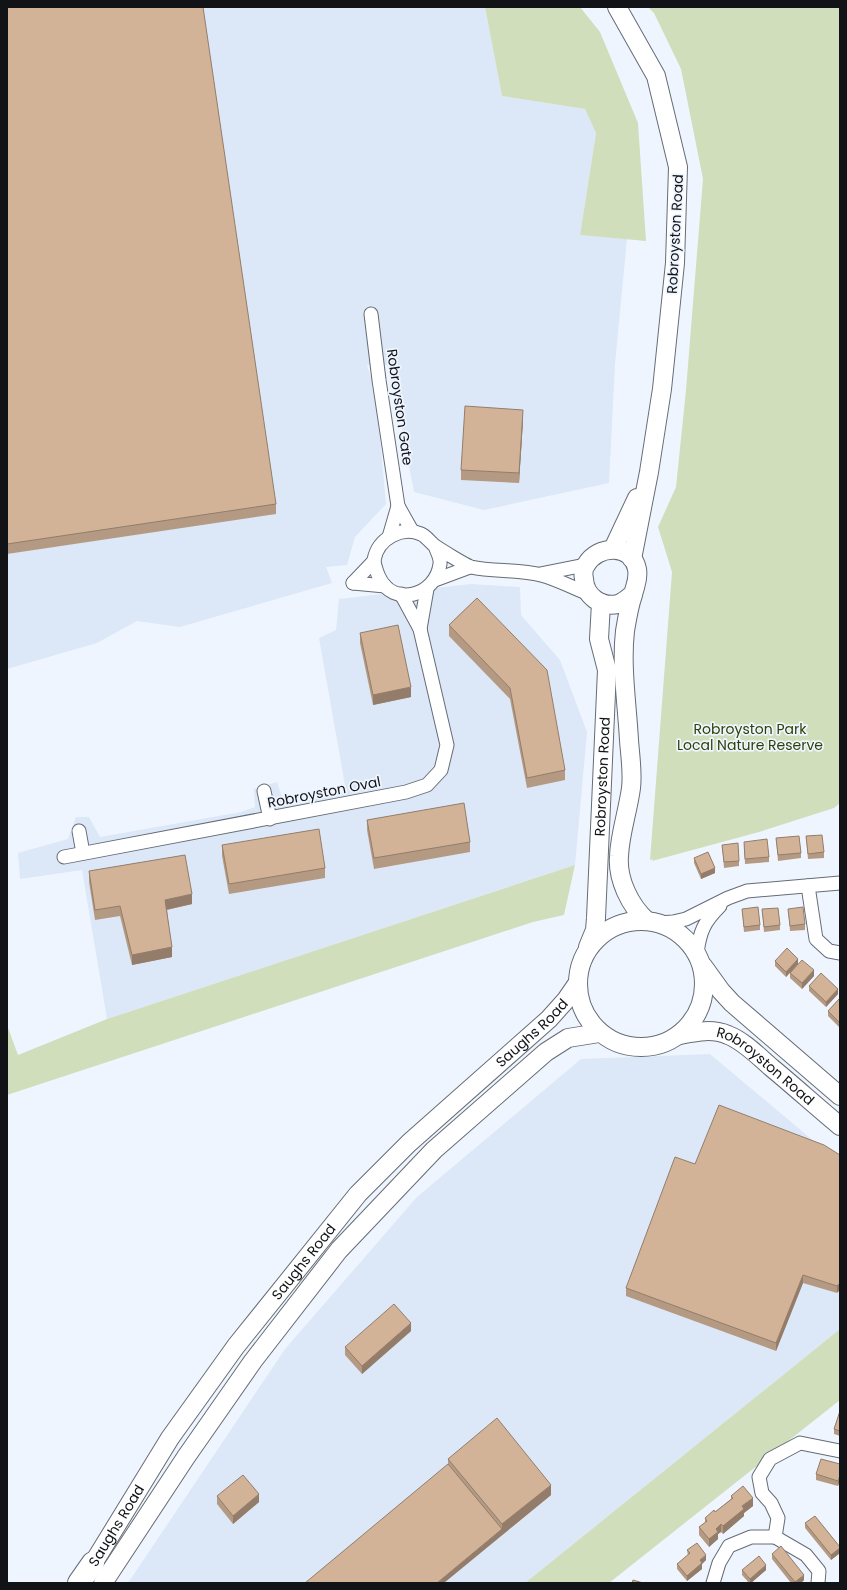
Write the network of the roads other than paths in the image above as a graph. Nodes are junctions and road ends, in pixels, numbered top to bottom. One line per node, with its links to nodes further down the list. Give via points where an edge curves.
1 (617, 7): 3 (main road, Robroyston Road, via 656,76 678,167 675,263 662,389)
2 (372, 314): 4 (street, Robroyston Gate)
3 (650, 472): 8 (main road, Robroyston Road); 9 (main road, Robroyston Road)
4 (398, 506): 5 (street); 6 (street)
5 (412, 531): 6 (street, via 398,532); 7 (street, via 423,535)
6 (389, 537): 10 (street, via 379,548)
7 (435, 546): 12 (street); 14 (street, via 440,563)
8 (613, 549): 9 (main road); 11 (main road, via 594,554)
9 (632, 559): 17 (main road, Robroyston Road, via 637,567 638,579)
10 (374, 561): 15 (street, via 379,578); 15 (street, via 353,583)
11 (585, 565): 13 (street); 18 (main road, Robroyston Road, via 584,586)
12 (470, 567): 13 (street); 14 (street)
13 (540, 574): 18 (street)
14 (431, 584): 16 (street, via 415,594); 19 (street)
15 (385, 586): 16 (street)
16 (401, 594): 19 (street)
17 (633, 594): 18 (main road, via 617,604 608,605); 28 (main road, Robroyston Road, via 625,631 624,669 632,786 618,857 624,887 638,913)
18 (595, 598): 29 (main road, Robroyston Road, via 607,670 596,918)
19 (420, 629): 21 (street, Robroyston Oval, via 446,746 441,770 427,785 406,792)
20 (264, 791): 21 (street)
21 (270, 819): 23 (street, Robroyston Oval)
22 (79, 831): 23 (street)
23 (83, 853): 24 (street, Robroyston Oval)
24 (64, 857)
25 (840, 884): 26 (street)
26 (808, 886): 27 (street, via 747,891); 30 (street, via 816,939 829,951)
27 (728, 898): 28 (street, via 686,918 673,922); 31 (street, via 705,923 700,936)
28 (652, 922): 29 (main road, via 626,922 609,929 595,940); 31 (main road, via 668,926 684,937)
29 (588, 950): 32 (main road, via 579,968)
30 (840, 953)
31 (699, 958): 34 (main road, via 704,974 705,991 695,1018); 35 (main road, Robroyston Road, via 732,1003)
32 (577, 984): 33 (main road, via 579,1000 586,1016); 39 (main road, Saughs Road, via 549,1019 409,1143 358,1194 236,1346 174,1432)
33 (599, 1033): 34 (main road, via 619,1044 631,1047 653,1047); 42 (main road, Saughs Road, via 568,1038 546,1052 434,1150 339,1250 248,1368)
34 (679, 1035): 36 (main road, Robroyston Road, via 707,1031 733,1037)
35 (840, 1096)
36 (840, 1126)
37 (840, 1451): 38 (street, via 800,1443 770,1459 759,1477 762,1493 778,1518)
38 (775, 1537): 43 (street, via 751,1537 729,1546 719,1563); 44 (street, via 806,1555 819,1572)
39 (93, 1564): 40 (highway); 41 (main road, Saughs Road)
40 (79, 1583)
41 (82, 1583)
42 (102, 1583)
43 (713, 1583)
44 (818, 1583)

